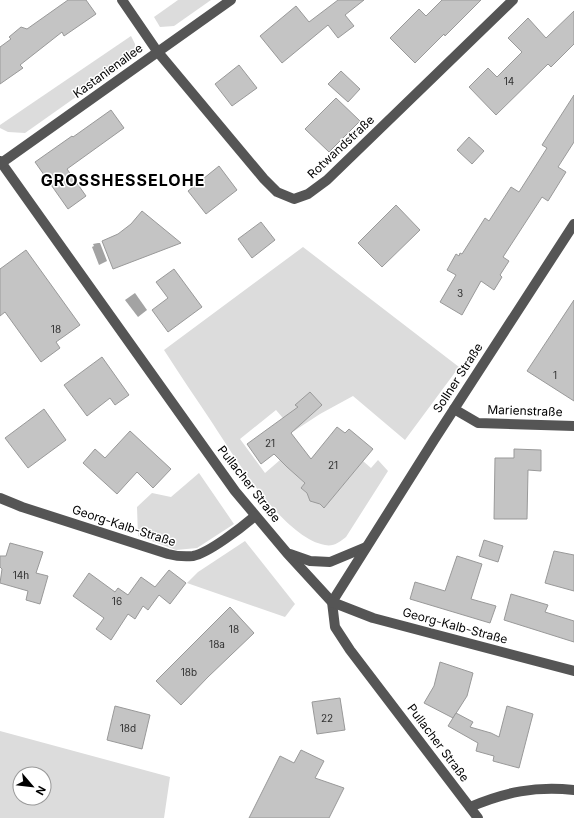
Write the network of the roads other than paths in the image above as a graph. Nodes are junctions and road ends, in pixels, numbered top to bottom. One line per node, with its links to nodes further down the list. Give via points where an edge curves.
1 (122, 0): 4 (street)
2 (231, 0): 4 (street, Kastanienallee)
3 (513, 0): 4 (street, Rotwandstraße, via 327,180 308,194 294,199 277,192 264,178)
4 (157, 51): 5 (street, Kastanienallee)
5 (0, 163): 10 (street, Pullacher Straße)
6 (574, 224): 7 (street, Sollner Straße)
7 (454, 409): 8 (street, Marienstraße, via 478,423); 11 (street, Sollner Straße)
8 (574, 426)
9 (0, 498): 10 (street, Georg-Kalb-Straße, via 178,556 194,556 238,530)
10 (255, 516): 12 (street, Pullacher Straße)
11 (366, 548): 12 (street, via 330,562 310,561); 13 (street, Sollner Straße)
12 (287, 553): 13 (street, Pullacher Straße)
13 (332, 602): 14 (street, Georg-Kalb-Straße, via 373,618); 16 (street, Pullacher Straße, via 335,627 350,650)
14 (574, 671)
15 (574, 790): 16 (street, via 518,791)
16 (470, 807): 17 (street, Pullacher Straße)
17 (478, 818)

